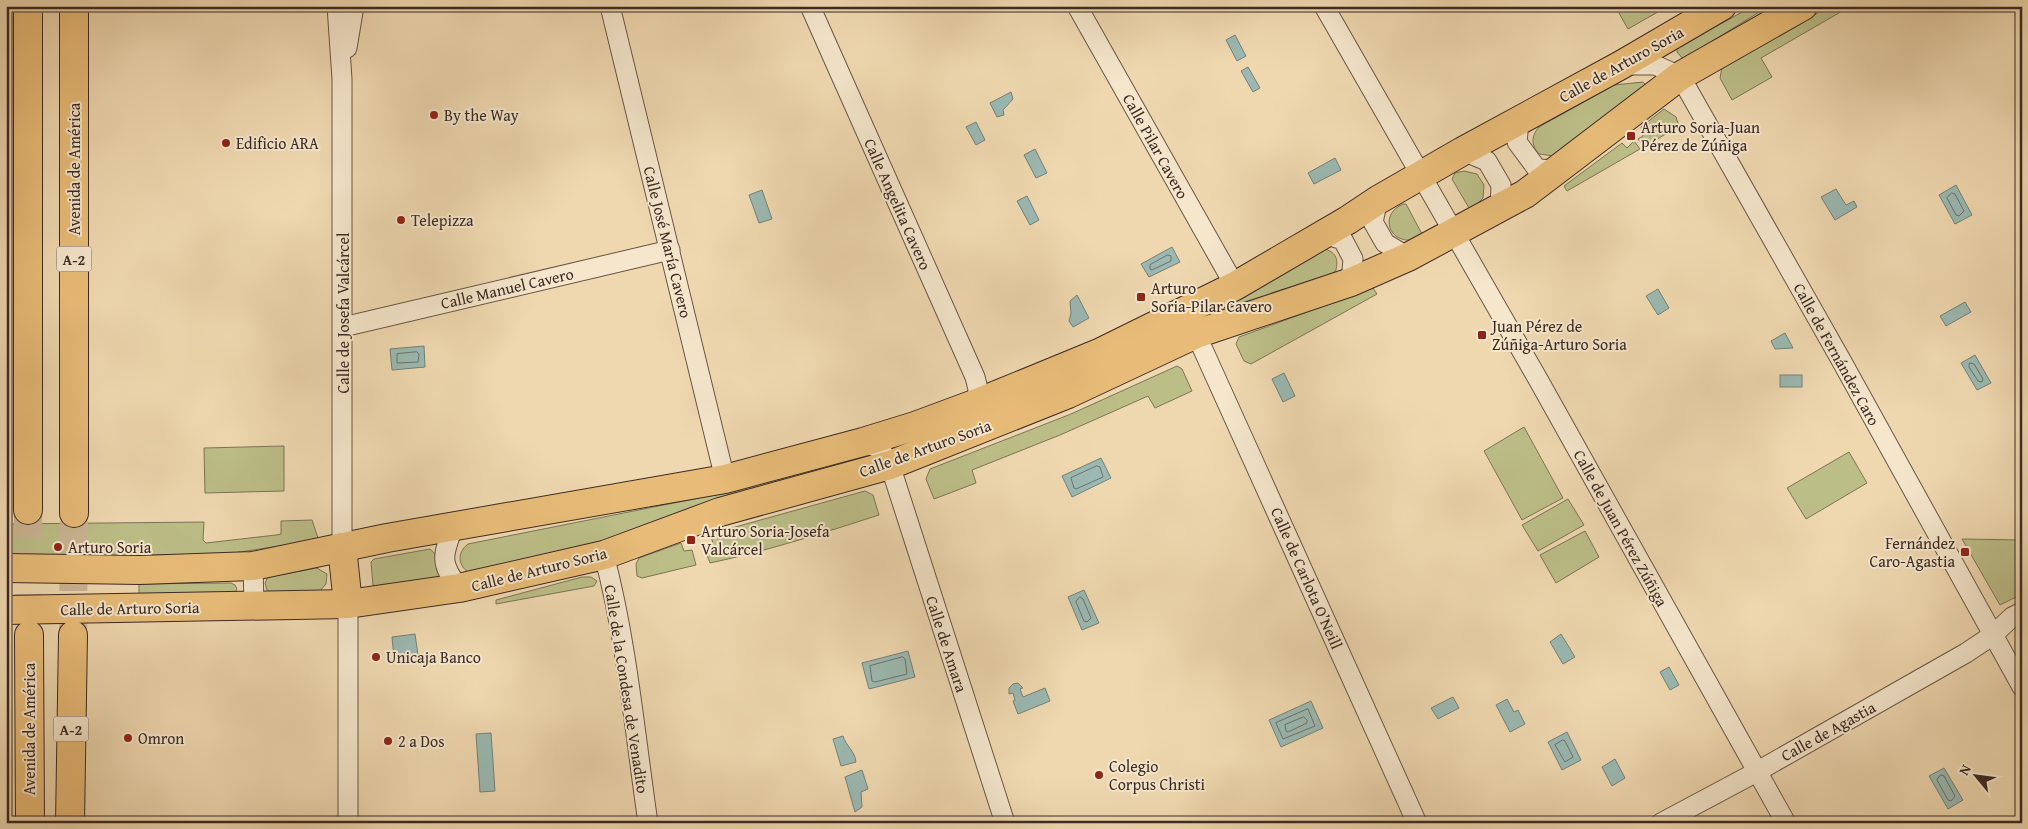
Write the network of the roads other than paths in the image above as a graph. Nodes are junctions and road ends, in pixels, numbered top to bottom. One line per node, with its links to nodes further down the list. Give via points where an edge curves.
1 (28, 6): 32 (main road)
2 (74, 6): 33 (main road, Avenida de América / A-2)
3 (337, 6): 13 (street, Calle de Josefa Valcárcel)
4 (354, 6): 13 (street, Calle de Josefa Valcárcel)
5 (610, 6): 22 (street, Calle José María Cavero)
6 (810, 6): 28 (street, Calle Angelita Cavero, via 975,377)
7 (1077, 6): 25 (street, Calle Pilar Cavero)
8 (1324, 6): 17 (street, Calle de Juan Pérez Zúñiga)
9 (1722, 6): 11 (main road, Calle de Arturo Soria)
10 (1803, 6): 12 (main road, Calle de Arturo Soria)
11 (1621, 65): 12 (street, via 1655,65); 14 (main road, Calle de Arturo Soria)
12 (1680, 76): 16 (main road, Calle de Arturo Soria); 46 (street, Calle de Fernández Caro)
13 (342, 79): 26 (street, Calle de Josefa Valcárcel)
14 (1519, 122): 15 (main road, Calle de Arturo Soria); 16 (street, via 1517,142 1537,169)
15 (1463, 151): 17 (main road, Calle de Arturo Soria); 19 (street, via 1487,161 1501,185)
16 (1557, 170): 19 (main road, Calle de Arturo Soria)
17 (1420, 176): 18 (main road, Calle de Arturo Soria); 21 (street, Calle de Juan Pérez Zúñiga)
18 (1378, 200): 20 (main road, Calle de Arturo Soria); 23 (street, via 1373,222 1385,243)
19 (1500, 208): 21 (main road, Calle de Arturo Soria)
20 (1323, 234): 24 (street, via 1343,240 1353,259); 25 (main road, Calle de Arturo Soria)
21 (1454, 234): 23 (main road, Calle de Arturo Soria); 48 (street, Calle de Juan Pérez Zúñiga)
22 (670, 250): 26 (street, Calle Manuel Cavero); 31 (street, Calle José María Cavero)
23 (1408, 257): 24 (main road, Calle de Arturo Soria)
24 (1351, 282): 27 (main road, Calle de Arturo Soria)
25 (1235, 286): 28 (main road, Calle de Arturo Soria, via 1099,353)
26 (343, 327): 35 (street, Calle de Josefa Valcárcel)
27 (1196, 334): 30 (main road, Calle de Arturo Soria, via 1068,394); 54 (street, Calle de Carlota O’Neill)
28 (977, 403): 29 (main road, Calle de Arturo Soria)
29 (863, 442): 30 (street, via 882,450); 31 (main road, Calle de Arturo Soria)
30 (890, 465): 36 (main road, Calle de Arturo Soria, via 720,512); 53 (street, Calle de Amara)
31 (725, 479): 34 (main road, Calle de Arturo Soria)
32 (28, 510)
33 (74, 513)
34 (453, 528): 35 (main road, Calle de Arturo Soria); 39 (street, Calle de Arturo Soria, via 444,550 446,571)
35 (342, 547): 37 (main road, Calle de Arturo Soria); 40 (main road)
36 (604, 555): 39 (main road, Calle de Arturo Soria); 52 (street, Calle de la Condesa de Venadito, via 625,661)
37 (254, 566): 38 (main road, Calle de Arturo Soria, via 140,570); 41 (street)
38 (6, 568)
39 (459, 588): 40 (main road, Calle de Arturo Soria)
40 (348, 604): 41 (main road, Calle de Arturo Soria); 51 (street)
41 (254, 606): 42 (main road, Calle de Arturo Soria)
42 (6, 610)
43 (2022, 612): 46 (street, Calle de Agastia)
44 (28, 634): 49 (main road, Avenida de América / A-2)
45 (73, 635): 50 (main road, A-2)
46 (1992, 635): 47 (street, Calle de Fernández Caro); 48 (street, Calle de Agastia, via 1966,653)
47 (2022, 687)
48 (1757, 771): 55 (street, Calle de Agastia); 56 (street, Calle de Juan Pérez Zúñiga)
49 (30, 823)
50 (70, 823)
51 (348, 823)
52 (648, 823)
53 (1005, 823)
54 (1417, 823)
55 (1662, 823)
56 (1786, 823)

